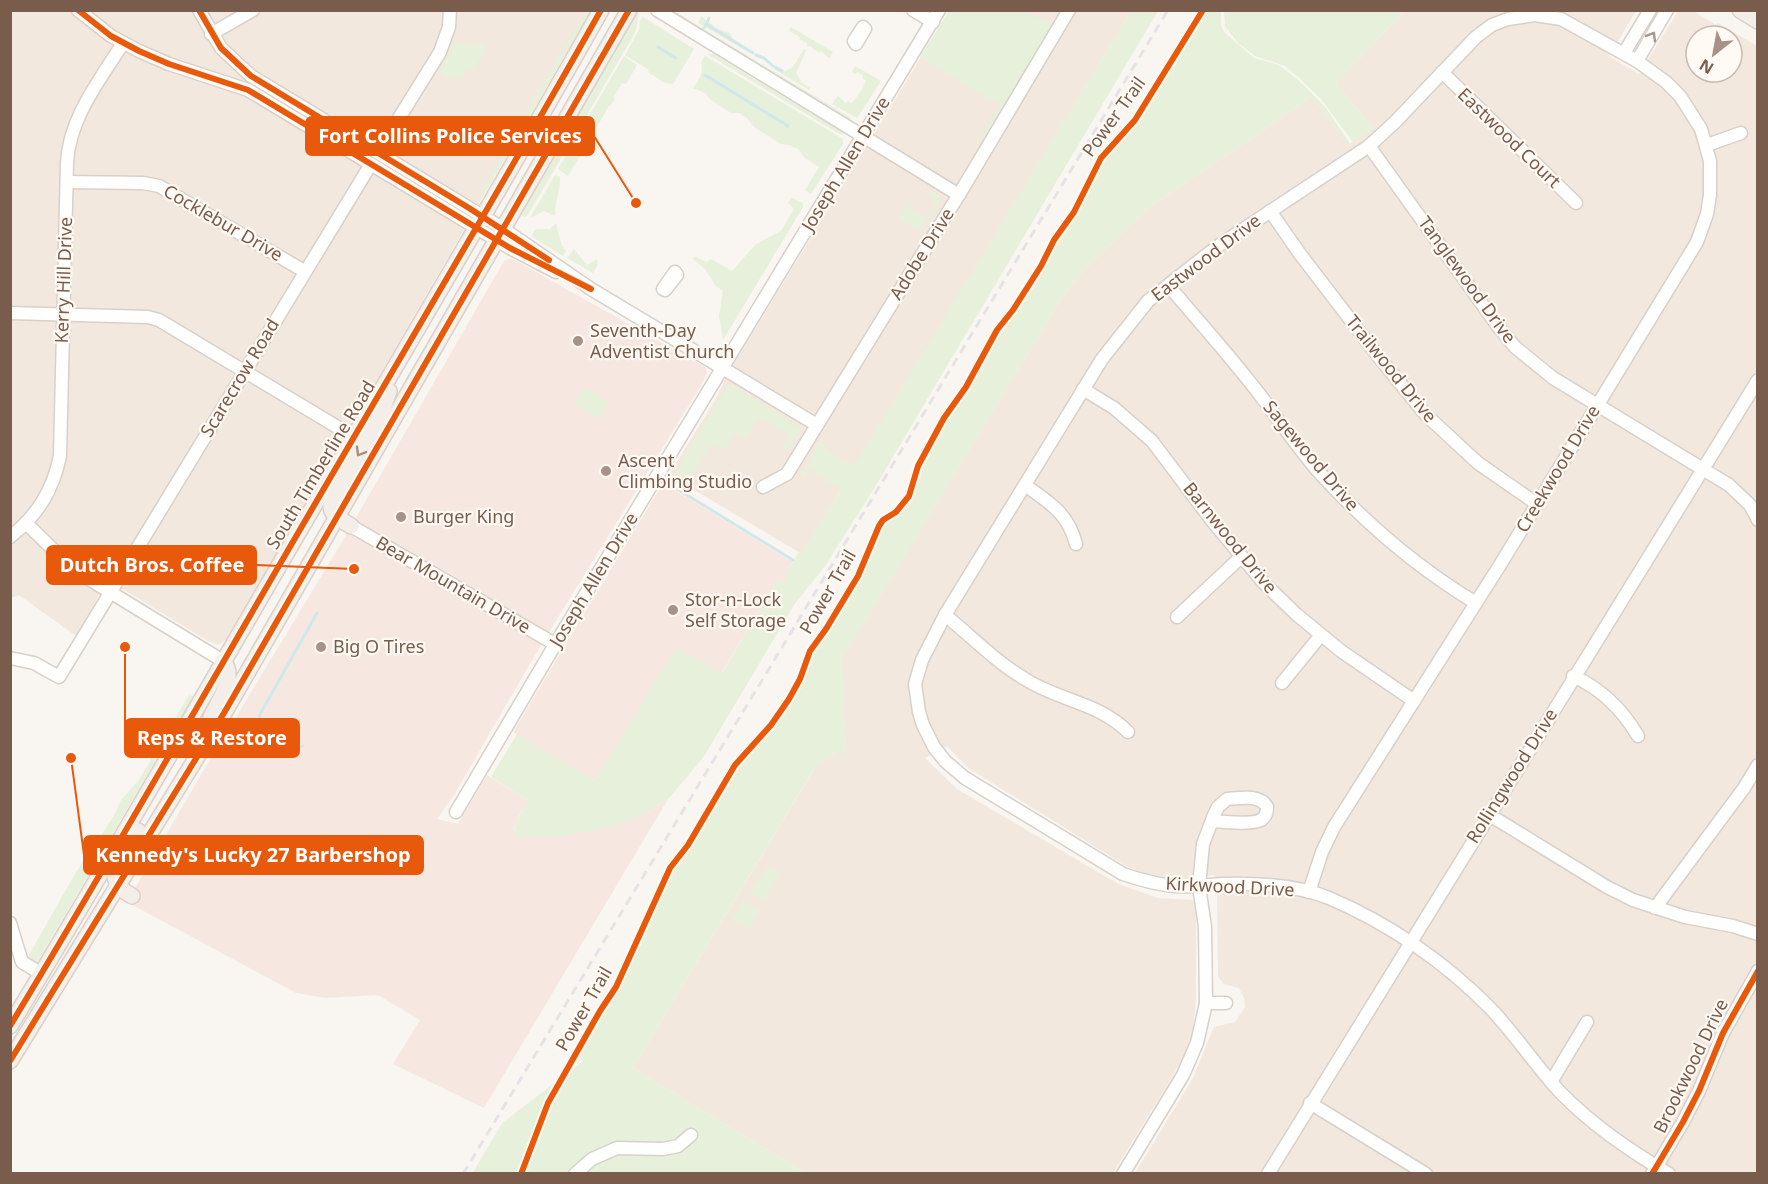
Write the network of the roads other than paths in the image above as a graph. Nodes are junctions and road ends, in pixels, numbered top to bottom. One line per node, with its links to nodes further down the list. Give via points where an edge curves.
1 (78, 10): 18 (street)
2 (199, 10): 17 (street)
3 (253, 10): 17 (street)
4 (450, 10): 27 (street, via 440,52)
5 (602, 10): 33 (main road, South Timberline Road)
6 (618, 10): 22 (main road, via 590,58)
7 (629, 10): 22 (main road, South Timberline Road)
8 (657, 10): 24 (street)
9 (914, 10): 16 (street)
10 (939, 10): 16 (street, Joseph Allen Drive)
11 (1069, 10): 30 (street, Adobe Drive)
12 (1650, 10): 19 (street)
13 (1667, 10): 20 (street, one-way to 13)
14 (1740, 10): 15 (main road)
15 (1758, 21)
16 (933, 22): 24 (street, Joseph Allen Drive)
17 (211, 34): 27 (street, via 227,55 252,76)
18 (123, 42): 28 (street, via 156,59 248,90); 29 (street, Kerry Hill Drive, via 74,124)
19 (1624, 53): 20 (street, Creekwood Drive); 21 (street, Eastwood Drive, via 1561,19 1535,15 1492,25)
20 (1637, 61): 25 (street, Creekwood Drive, via 1680,96)
21 (1442, 72): 26 (street, Eastwood Drive); 31 (street, Eastwood Court)
22 (578, 98): 34 (main road, South Timberline Road)
23 (1741, 133): 25 (street)
24 (863, 136): 30 (street); 39 (street, Joseph Allen Drive)
25 (1707, 145): 44 (street, Creekwood Drive, via 1710,195 1702,230)
26 (1369, 146): 32 (street, Eastwood Drive); 44 (street, Tanglewood Drive, via 1515,346 1552,378)
27 (378, 152): 33 (street)
28 (371, 164): 33 (street); 35 (street, Scarecrow Road)
29 (67, 182): 35 (street, Cocklebur Drive, via 159,186); 38 (street, Kerry Hill Drive)
30 (959, 195): 45 (street, Adobe Drive)
31 (1576, 203)
32 (1270, 211): 36 (street, Eastwood Drive); 50 (street, Trailwood Drive, via 1426,415 1478,463)
33 (479, 222): 34 (street); 41 (main road, South Timberline Road)
34 (499, 234): 39 (street); 51 (main road, South Timberline Road)
35 (304, 272): 40 (street, Scarecrow Road)
36 (1169, 286): 43 (street, Eastwood Drive, via 1148,301 1123,330); 59 (street, Sagewood Drive, via 1312,463 1358,513 1423,568)
37 (10, 313): 38 (street)
38 (63, 315): 40 (street, via 159,320); 53 (street, Kerry Hill Drive, via 60,456 52,486)
39 (722, 368): 45 (street); 63 (street, Joseph Allen Drive)
40 (244, 370): 46 (street); 58 (street, Scarecrow Road)
41 (389, 379): 46 (main road, South Timberline Road); 51 (main road, one-way to 51, via 380,417 333,498 331,511)
42 (1758, 380): 47 (street, Rollingwood Drive)
43 (1083, 389): 48 (street, Eastwood Drive); 57 (street, Barnwood Drive, via 1114,408 1152,441)
44 (1598, 405): 47 (street, Tanglewood Drive); 50 (street, Creekwood Drive)
45 (817, 425): 49 (street, Adobe Drive, via 787,474)
46 (354, 437): 65 (main road, South Timberline Road)
47 (1703, 467): 52 (street, Tanglewood Drive, via 1744,498); 66 (street, Rollingwood Drive)
48 (1025, 485): 56 (street, via 1064,516); 60 (street, Eastwood Drive)
49 (763, 487)
50 (1537, 504): 59 (street, Creekwood Drive)
51 (337, 517): 54 (main road); 74 (main road, South Timberline Road)
52 (1758, 520)
53 (26, 523): 55 (street, Kerry Hill Drive); 58 (street, via 74,570)
54 (351, 526): 63 (street, Bear Mountain Drive)
55 (10, 537)
56 (1076, 544)
57 (1241, 557): 61 (street); 62 (street, Barnwood Drive)
58 (110, 592): 64 (street, Scarecrow Road, via 59,677 34,663); 65 (street)
59 (1476, 603): 68 (street, Creekwood Drive)
60 (945, 615): 69 (street, Eastwood Drive, via 922,660 915,684); 70 (street, via 1025,680 1110,717)
61 (1177, 617)
62 (1321, 635): 67 (street); 68 (street, Barnwood Drive)
63 (555, 644): 75 (street, Joseph Allen Drive)
64 (10, 658)
65 (223, 662): 72 (main road, South Timberline Road); 74 (main road, via 229,677)
66 (1573, 676): 71 (street, via 1608,698); 76 (street, Rollingwood Drive)
67 (1282, 683)
68 (1414, 701): 80 (street, Creekwood Drive, via 1327,839)
69 (923, 725): 78 (street, Kirkwood Drive, via 945,761 965,778 1114,869 1150,883)
70 (1128, 732)
71 (1638, 736)
72 (176, 747): 79 (main road, via 164,784 116,872); 87 (main road, South Timberline Road)
73 (1758, 765): 82 (street)
74 (183, 780): 79 (main road, South Timberline Road)
75 (456, 812)
76 (1488, 814): 82 (street, via 1607,887); 85 (street, Rollingwood Drive)
77 (1212, 821): 78 (street, via 1205,836)
78 (1199, 886): 80 (street, Kirkwood Drive, via 1259,885); 88 (street, via 1205,927)
79 (118, 887): 81 (main road); 92 (main road, South Timberline Road)
80 (1309, 892): 85 (street, Kirkwood Drive, via 1356,910)
81 (132, 896)
82 (1655, 908): 84 (street)
83 (10, 923): 87 (street, via 22,962)
84 (1758, 934)
85 (1409, 942): 93 (street, Kirkwood Drive, via 1447,969 1490,1008); 94 (street, Rollingwood Drive)
86 (1758, 971): 96 (street, Brookwood Drive, via 1723,1033 1688,1112)
87 (42, 974): 91 (main road, South Timberline Road)
88 (1206, 1003): 89 (street); 98 (street, via 1197,1043 1183,1075)
89 (1226, 1003)
90 (1587, 1022): 93 (street)
91 (10, 1026)
92 (10, 1061)
93 (1551, 1082): 96 (street, Kirkwood Drive, via 1585,1116)
94 (1310, 1103): 99 (street, Rollingwood Drive); 100 (street)
95 (691, 1134): 97 (street, via 678,1146 663,1149 617,1148 592,1159)
96 (1654, 1170): 101 (street, Kirkwood Drive)
97 (575, 1173)
98 (1123, 1173)
99 (1268, 1173)
100 (1426, 1173)
101 (1669, 1173)

